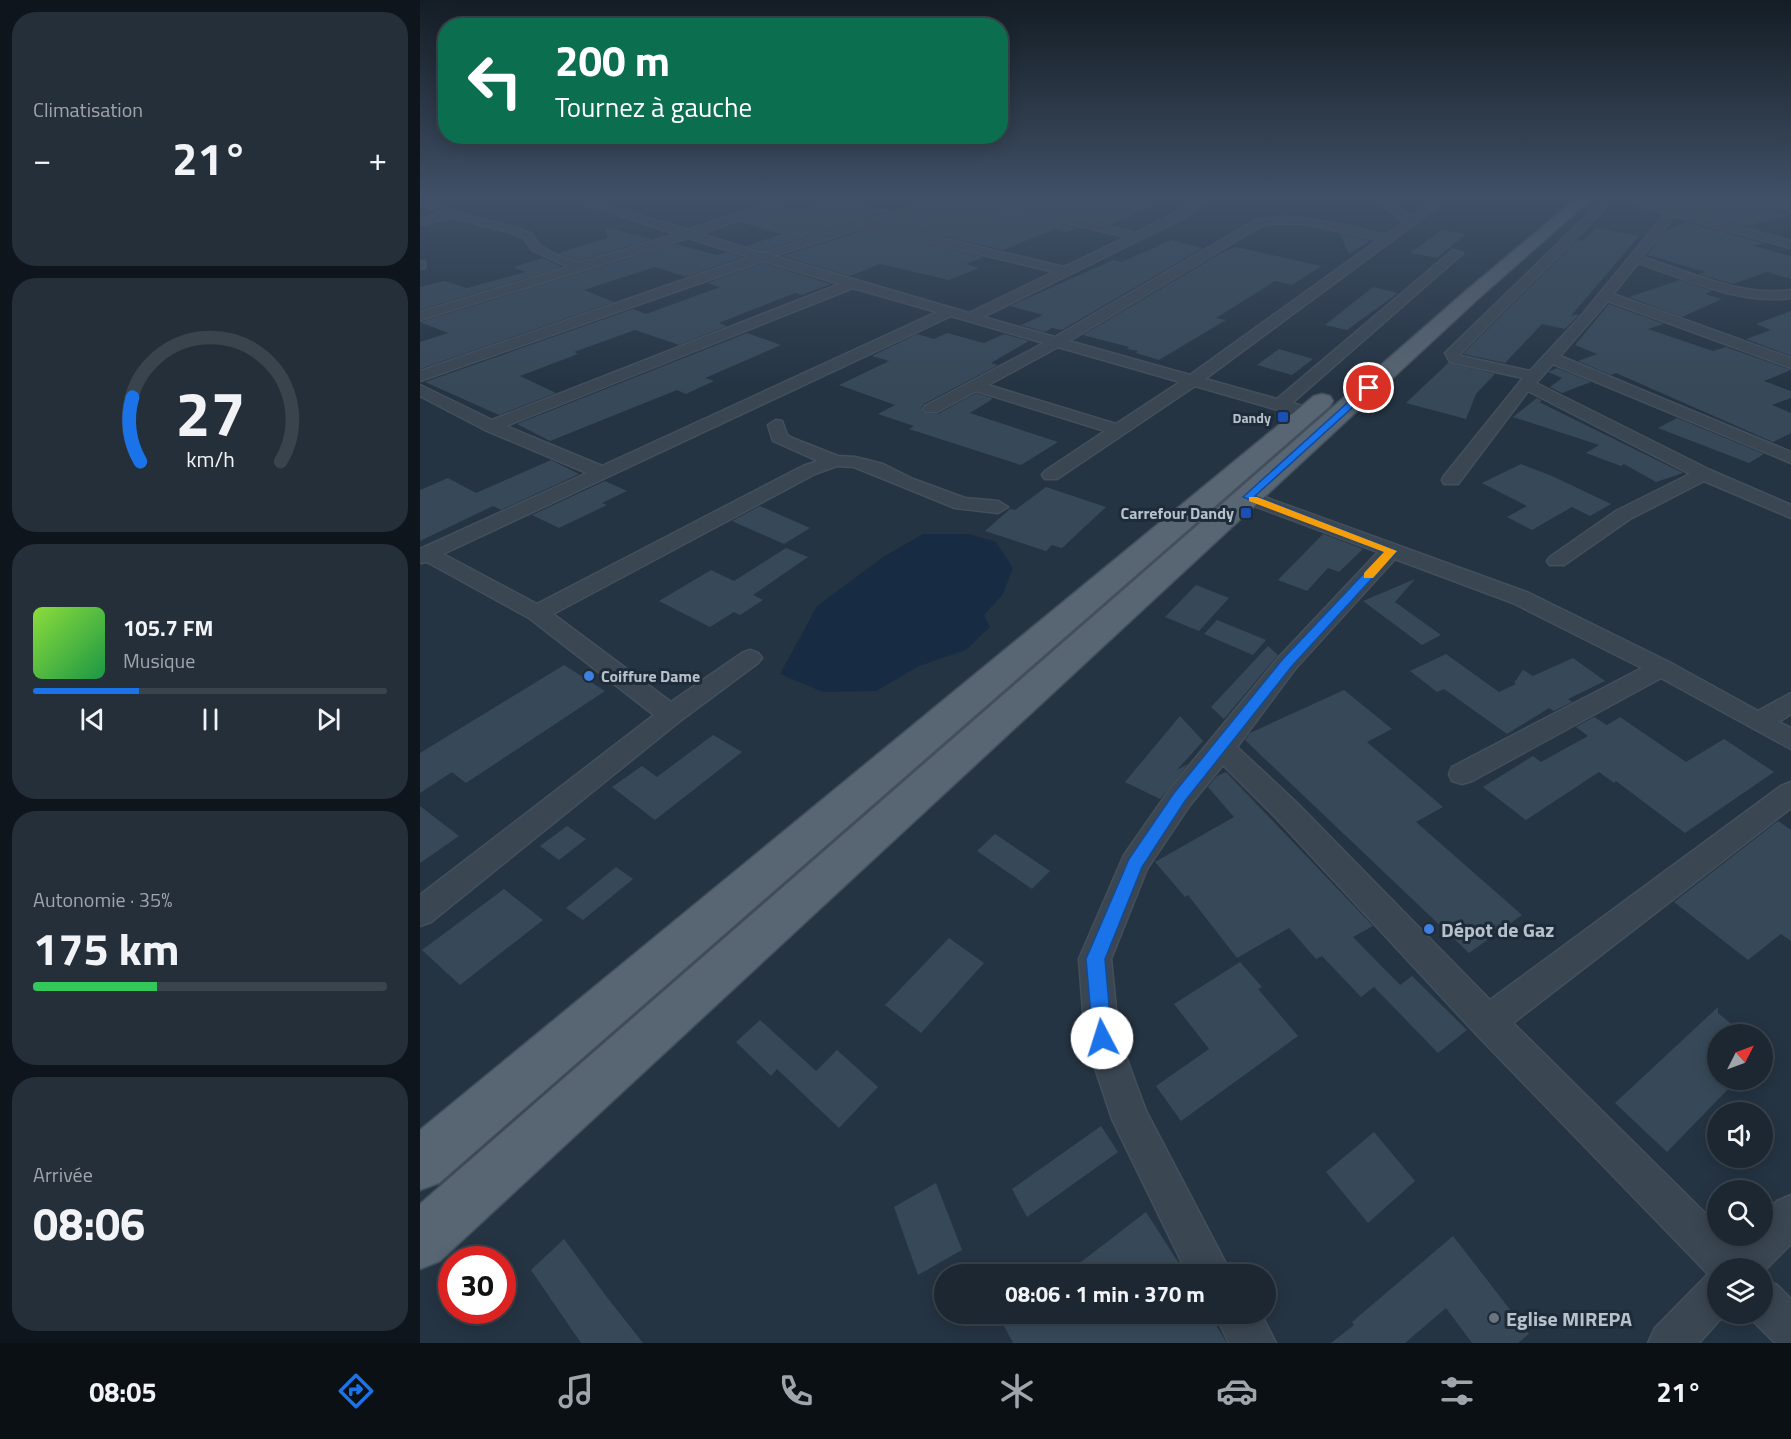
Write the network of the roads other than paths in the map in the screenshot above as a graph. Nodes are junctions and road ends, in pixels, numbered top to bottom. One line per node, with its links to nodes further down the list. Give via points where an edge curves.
1 (564, 262): 15 (street)
2 (597, 262): 15 (street)
3 (754, 262): 28 (street)
4 (777, 262): 17 (street)
5 (1026, 262): 16 (street)
6 (1084, 262): 16 (street)
7 (1192, 262): 25 (street)
8 (1356, 262): 29 (street)
9 (1448, 262): 33 (street)
10 (1479, 262): 33 (main road)
11 (1511, 262): 44 (main road)
12 (1546, 262): 30 (street, via 1452,353 1455,359)
13 (1632, 262): 19 (street)
14 (1648, 262): 20 (street)
15 (579, 267): 23 (street)
16 (1065, 271): 24 (street)
17 (852, 284): 22 (street); 36 (street)
18 (1791, 294): 20 (street)
19 (1605, 295): 26 (street); 27 (street)
20 (1768, 296): 21 (street)
21 (1791, 304)
22 (951, 311): 24 (street); 40 (street)
23 (420, 316)
24 (971, 317): 25 (street)
25 (1058, 341): 29 (street); 31 (street)
26 (1551, 358): 30 (street); 38 (street)
27 (1791, 363)
28 (420, 376)
29 (1193, 380): 33 (street); 37 (street)
30 (1530, 380): 41 (street); 43 (street)
31 (976, 386): 34 (street); 37 (street)
32 (420, 390): 36 (street)
33 (1294, 409): 62 (main road)
34 (931, 410)
35 (776, 425): 39 (street, via 779,437 786,442)
36 (491, 426): 40 (street)
37 (1119, 430): 42 (street)
38 (1791, 458)
39 (835, 461): 45 (street, via 877,468 963,504); 50 (street, via 809,470)
40 (602, 472): 48 (street)
41 (1704, 474): 46 (street); 49 (street, via 1623,515)
42 (1052, 476)
43 (1451, 480)
44 (1248, 497): 47 (street); 64 (main road)
45 (998, 507)
46 (1791, 512)
47 (1391, 551): 52 (street, via 1521,598); 57 (street, via 1287,663)
48 (424, 556): 50 (street)
49 (1557, 561)
50 (537, 613): 54 (street)
51 (750, 658): 54 (street)
52 (1661, 668): 55 (street); 58 (street)
53 (1791, 702): 55 (street)
54 (671, 715): 60 (street)
55 (1761, 721): 56 (street)
56 (1791, 740)
57 (1221, 749): 61 (street, via 1287,811); 67 (street, via 1180,797 1134,864 1095,959 1102,1038 1130,1119)
58 (1462, 774)
59 (1791, 793): 61 (street)
60 (421, 910)
61 (1488, 1022): 65 (street)
62 (420, 1164)
63 (1791, 1215): 66 (street)
64 (420, 1241)
65 (1721, 1258)
66 (1749, 1258)
67 (1204, 1264)
68 (1707, 1304): 73 (street)
69 (1773, 1311): 71 (street)
70 (1242, 1324): 72 (street)
71 (1791, 1329)
72 (1254, 1343)
73 (1670, 1343)

